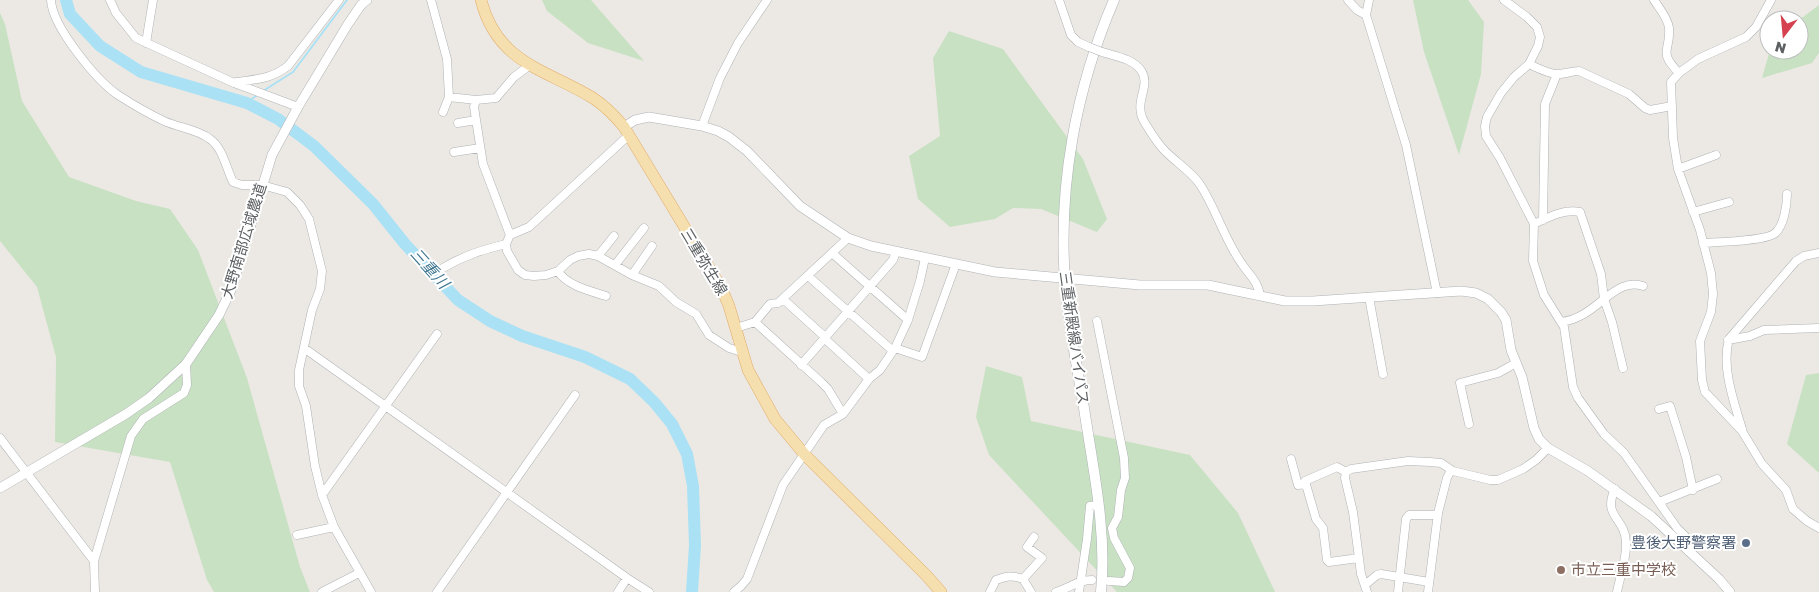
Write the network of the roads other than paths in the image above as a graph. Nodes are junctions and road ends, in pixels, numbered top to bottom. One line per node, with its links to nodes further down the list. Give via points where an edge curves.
1 (51, 0): 36 (street, via 51,7 68,39 98,77 117,94 165,122 211,139 219,148 233,182)
2 (110, 0): 17 (street, via 136,38)
3 (154, 0): 17 (street)
4 (339, 0): 22 (street, via 288,66 278,74)
5 (367, 0): 26 (street, 大野南部広域農道, via 348,24)
6 (431, 0): 23 (street, via 447,59)
7 (481, 0): 19 (main road, 三重弥生線, via 505,47)
8 (767, 0): 30 (street, via 720,78)
9 (1059, 0): 65 (street, bridge, via 1071,35 1078,42 1136,64 1143,73 1139,104 1144,121 1165,150 1198,182 1234,251 1255,280)
10 (1114, 0): 60 (main road, 三重新殿線バイパス, via 1095,48 1074,128 1066,186)
11 (1348, 0): 16 (street)
12 (1369, 0): 16 (street)
13 (1504, 0): 18 (street, via 1537,27 1540,37)
14 (1654, 0): 20 (street, via 1669,28 1666,53 1669,62)
15 (1771, 0): 20 (street, via 1756,27 1746,36)
16 (1366, 15): 63 (street, via 1406,145)
17 (146, 43): 22 (street)
18 (1529, 64): 21 (street); 41 (street, via 1502,93 1488,117 1486,136)
19 (530, 65): 24 (street, via 514,77 496,98); 31 (main road, 三重弥生線, via 594,99)
20 (1679, 73): 25 (street, via 1671,82)
21 (1556, 74): 25 (street, via 1579,71 1629,94 1650,110); 40 (street, via 1545,104)
22 (234, 82): 26 (street)
23 (449, 97): 24 (street); 27 (street)
24 (476, 100): 28 (street)
25 (1672, 106): 35 (street)
26 (297, 109): 36 (street, 大野南部広域農道, via 272,155)
27 (443, 112)
28 (476, 120): 29 (street); 32 (street)
29 (458, 123)
30 (702, 126): 31 (street, via 649,117 635,120); 45 (street, via 738,143 800,206)
31 (626, 131): 43 (street, via 529,227); 74 (main road, 三重弥生線, via 722,289)
32 (480, 148): 33 (street); 43 (street)
33 (454, 152)
34 (1716, 155): 35 (street)
35 (1678, 169): 39 (street)
36 (262, 185): 79 (street, via 287,192 309,218 322,271); 83 (street, 大野南部広域農道, via 231,290 219,315)
37 (1787, 194): 46 (street, via 1788,208 1773,235)
38 (1729, 202): 39 (street)
39 (1693, 212): 46 (street)
40 (1543, 220): 41 (street); 68 (street, via 1560,212 1580,212 1601,274)
41 (1534, 224): 73 (street, via 1533,261 1544,295)
42 (644, 228): 55 (street)
43 (510, 235): 47 (street)
44 (614, 236): 52 (street)
45 (848, 238): 49 (street); 50 (street)
46 (1703, 243): 93 (street, via 1713,294 1700,341 1702,380 1705,392)
47 (506, 244): 56 (street, via 474,252); 57 (street, via 518,270 525,274 534,276)
48 (652, 246): 58 (street)
49 (896, 252): 53 (street); 61 (street)
50 (832, 253): 59 (street); 61 (street)
51 (1819, 253): 78 (street, via 1796,261)
52 (598, 256): 55 (street); 57 (street, via 578,256)
53 (925, 258): 54 (street); 70 (street)
54 (956, 264): 60 (street, via 995,272); 80 (street, via 922,356)
55 (615, 265): 58 (street)
56 (443, 268)
57 (558, 271): 64 (street, via 562,278)
58 (632, 275): 81 (street, via 659,286 696,314 709,335)
59 (808, 276): 67 (street); 69 (street)
60 (1065, 278): 65 (street, via 1140,285 1208,285); 109 (main road, 三重新殿線バイパス)
61 (870, 286): 69 (street); 70 (street)
62 (1643, 286): 68 (street, via 1620,287)
63 (1437, 293): 66 (street); 82 (street, via 1461,291 1488,299 1506,320)
64 (606, 296)
65 (1260, 296): 66 (street, via 1294,301)
66 (1369, 297): 86 (street)
67 (782, 299): 72 (street, via 770,304); 77 (street)
68 (1604, 299): 73 (street, via 1571,321); 85 (street)
69 (848, 311): 77 (street); 80 (street)
70 (908, 320): 80 (street)
71 (1097, 320): 124 (street, via 1124,458 1125,478 1118,517 1112,528 1130,568 1124,582)
72 (755, 322): 74 (street); 84 (street)
73 (1561, 322): 108 (street, via 1578,398 1604,434 1624,453)
74 (736, 328): 81 (main road, 三重弥生線)
75 (1819, 328): 78 (street, via 1764,330)
76 (437, 334): 89 (street)
77 (825, 338): 84 (street); 87 (street)
78 (1728, 340): 93 (street, via 1728,372)
79 (304, 348): 89 (street); 107 (street, via 298,370 299,386 306,406)
80 (894, 350): 87 (street)
81 (742, 352): 96 (main road, 三重弥生線, via 756,387 775,419)
82 (1516, 363): 92 (street, via 1498,373 1460,383); 95 (street, via 1534,428)
83 (186, 364): 99 (street, 大野南部広域農道, via 126,414); 117 (street, via 184,393 143,419 131,436)
84 (801, 364): 91 (street, via 828,389)
85 (1623, 368)
86 (1383, 374)
87 (869, 379): 91 (street)
88 (576, 395): 106 (street)
89 (386, 406): 106 (street); 107 (street)
90 (1659, 410): 105 (street, via 1670,406)
91 (843, 414): 96 (street, via 824,425)
92 (1469, 424)
93 (1742, 431): 112 (street, via 1762,464 1786,490 1793,509)
94 (0, 438): 99 (street)
95 (1548, 448): 98 (street, via 1523,469 1498,480); 104 (street)
96 (805, 455): 133 (street, via 783,485 747,579); 134 (main road, 三重弥生線)
97 (1292, 459): 102 (street, via 1298,485)
98 (1451, 470): 100 (street, via 1441,464 1408,461); 110 (street)
99 (28, 472): 103 (street, 大野南部広域農道); 117 (street)
100 (1346, 472): 102 (street, via 1337,467 1305,481); 116 (street)
101 (1718, 479): 105 (street)
102 (1305, 484): 116 (street, via 1316,518 1323,528 1327,560)
103 (0, 488)
104 (1615, 489): 115 (street, via 1651,516); 142 (street, via 1610,509 1622,528 1627,554)
105 (1693, 490): 108 (street)
106 (508, 492): 120 (street); 130 (street)
107 (322, 495): 111 (street)
108 (1658, 502): 115 (street, via 1689,540)
109 (1099, 505): 122 (street, via 1090,506); 139 (main road, 三重新殿線バイパス, via 1103,549)
110 (1438, 515): 119 (street, via 1409,515 1406,519); 125 (street)
111 (334, 527): 113 (street); 118 (street)
112 (1819, 528)
113 (297, 535)
114 (1034, 536): 121 (street, via 1027,547 1042,558)
115 (1688, 551): 143 (street)
116 (1359, 558): 126 (street)
117 (94, 561): 127 (street)
118 (360, 573): 128 (street); 129 (street)
119 (1398, 576): 125 (street); 126 (street, via 1376,575); 140 (street)
120 (627, 578): 131 (street); 132 (street)
121 (1023, 580): 135 (street, via 1005,576 996,580); 136 (street)
122 (1081, 580): 123 (street); 137 (street); 138 (street)
123 (1092, 580)
124 (1109, 581)
125 (1429, 582): 141 (street)
126 (1366, 589)
127 (95, 592)
128 (322, 592)
129 (371, 592)
130 (437, 592)
131 (618, 592)
132 (649, 592)
133 (734, 592)
134 (941, 592)
135 (990, 592)
136 (1031, 592)
137 (1056, 592)
138 (1079, 592)
139 (1101, 592)
140 (1398, 592)
141 (1428, 592)
142 (1618, 592)
143 (1730, 592)

